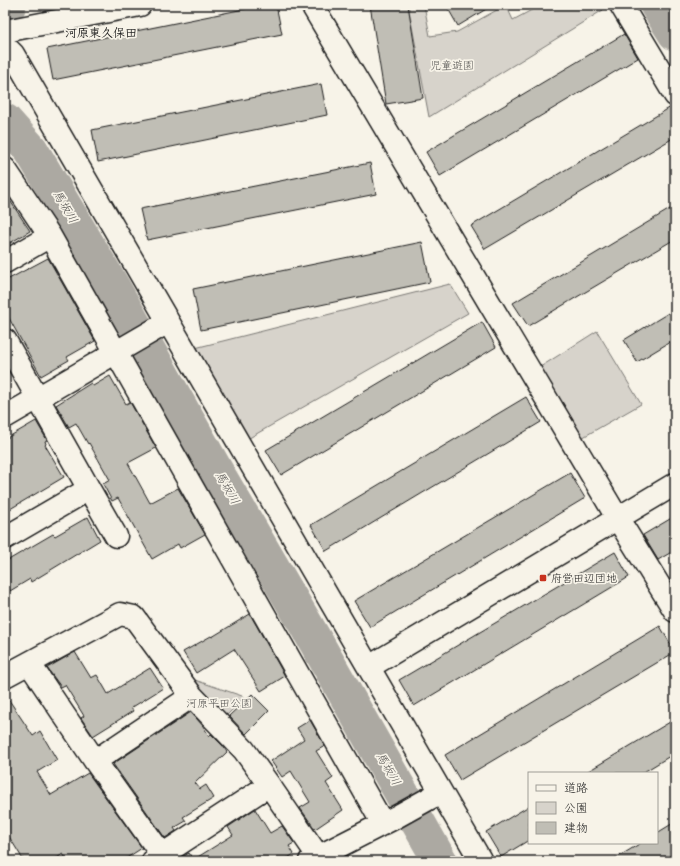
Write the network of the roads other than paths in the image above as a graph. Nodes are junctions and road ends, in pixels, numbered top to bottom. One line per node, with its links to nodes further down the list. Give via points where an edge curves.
1 (140, 5): 4 (street)
2 (312, 5): 17 (street)
3 (621, 5): 6 (street)
4 (5, 31)
5 (5, 46): 10 (street, via 13,54)
6 (675, 95)
7 (5, 169): 8 (street)
8 (50, 236): 9 (street); 12 (street)
9 (5, 262)
10 (161, 326): 12 (street); 22 (street)
11 (5, 340): 13 (street)
12 (123, 349): 13 (street); 28 (street)
13 (38, 398): 14 (street); 16 (street)
14 (5, 417)
15 (675, 484): 17 (street)
16 (89, 489): 18 (street); 19 (street)
17 (618, 519): 20 (street); 22 (street)
18 (116, 536)
19 (5, 538)
20 (675, 611)
21 (29, 663): 23 (street); 24 (street, via 120,614 134,617); 25 (street)
22 (369, 667): 27 (street)
23 (5, 676)
24 (192, 696): 25 (street); 26 (street, via 244,750)
25 (95, 761): 29 (street)
26 (269, 785): 29 (street); 30 (street)
27 (437, 794): 28 (street); 31 (street)
28 (389, 820): 30 (street)
29 (158, 858)
30 (314, 859)
31 (481, 861)

